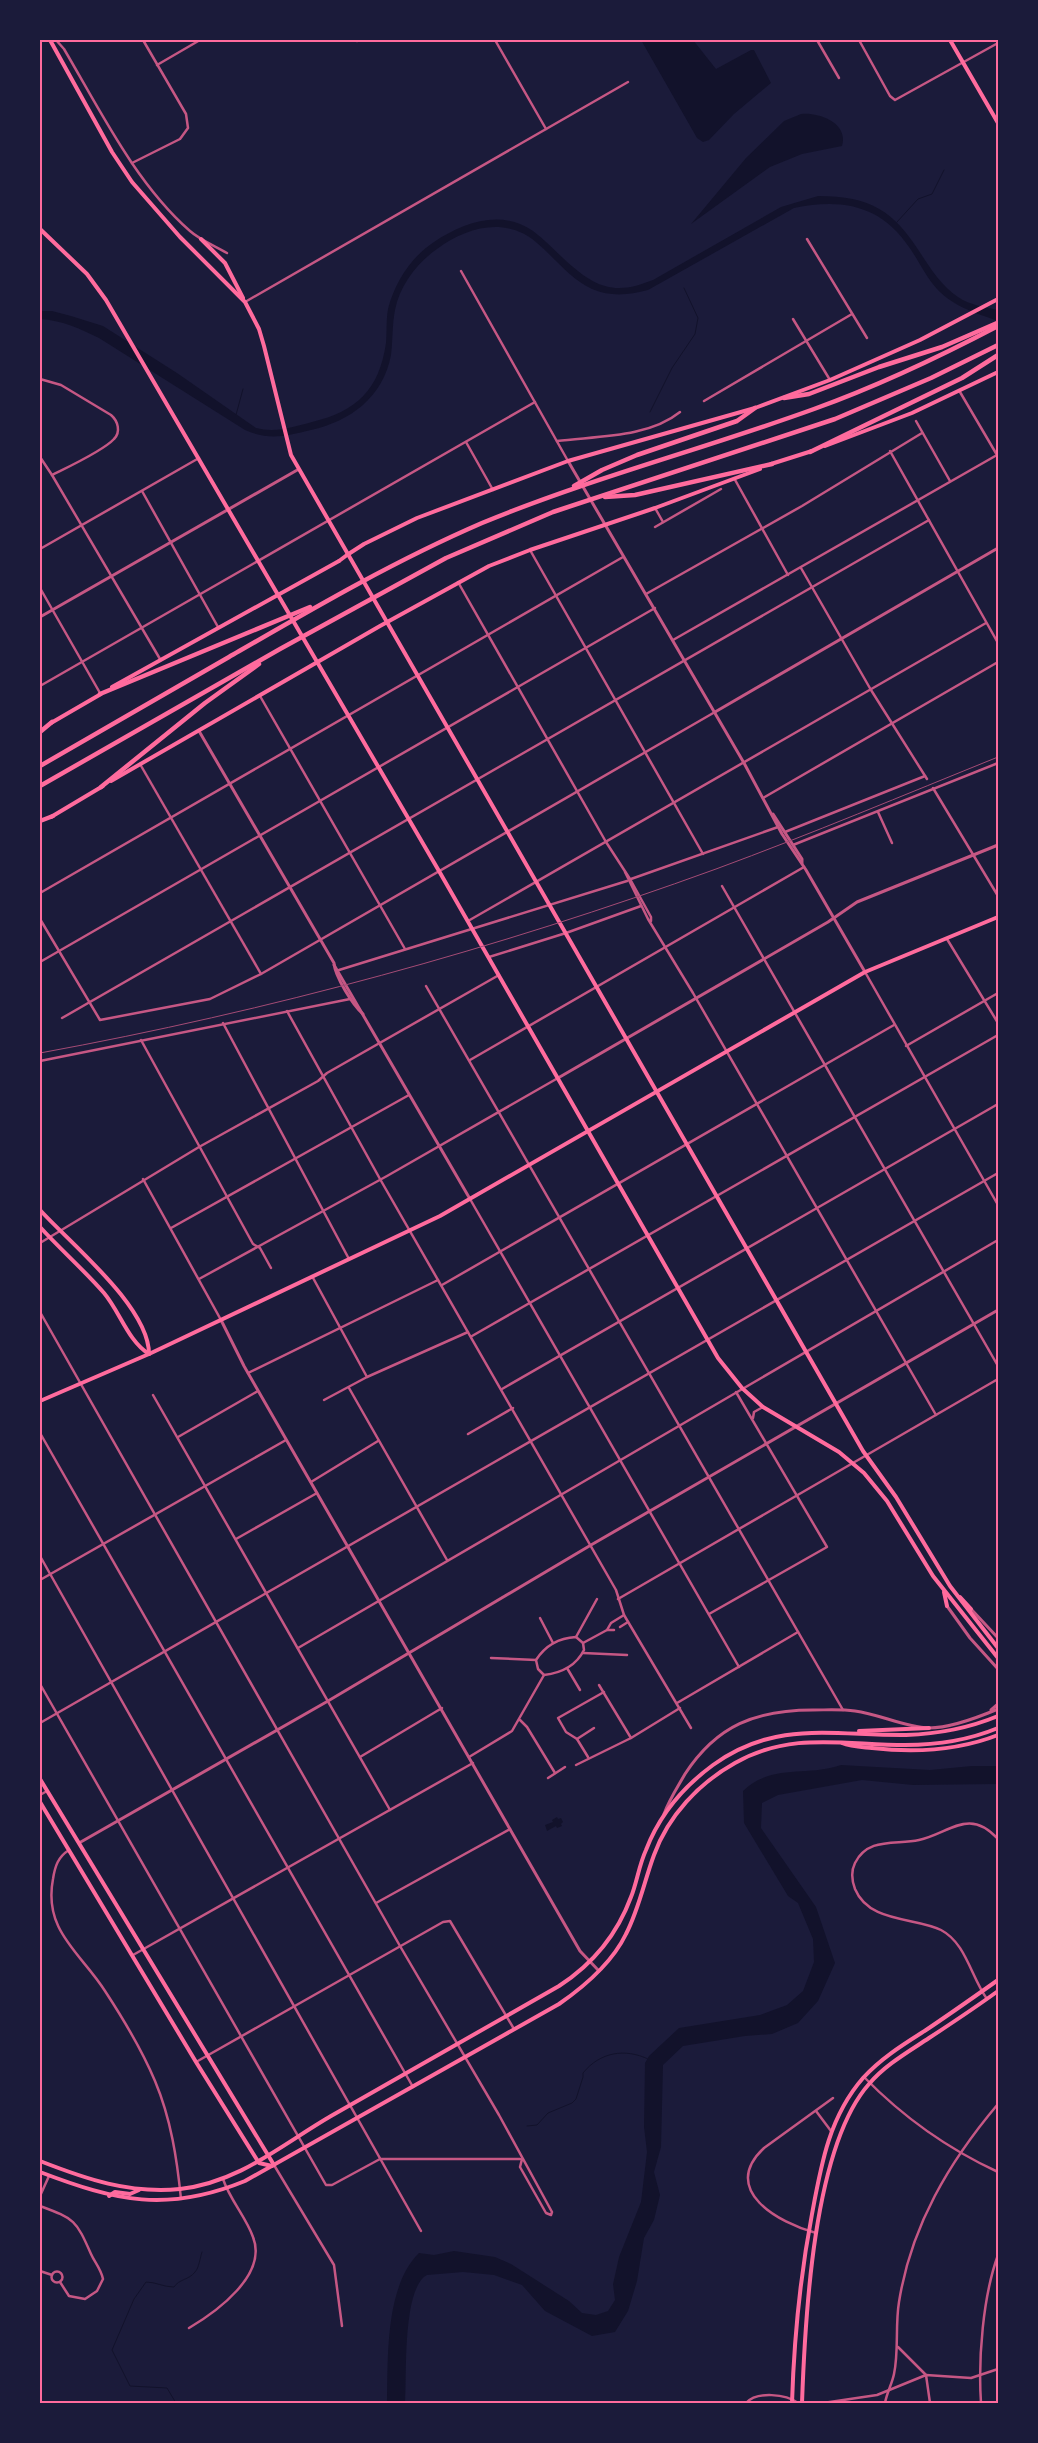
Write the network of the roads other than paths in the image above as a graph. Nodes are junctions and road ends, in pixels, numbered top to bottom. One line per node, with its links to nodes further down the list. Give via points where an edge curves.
1 (50, 40): 23 (main road, via 132,182 180,237)
2 (56, 40): 16 (street)
3 (143, 40): 11 (street)
4 (200, 40): 11 (street)
5 (495, 40): 15 (street)
6 (817, 40): 12 (street)
7 (859, 40): 10 (street, via 890,96 898,99)
8 (950, 40): 10 (main road)
9 (998, 43): 10 (street)
10 (963, 62): 14 (main road)
11 (158, 65): 16 (street, via 188,119 188,128 180,139)
12 (839, 78)
13 (628, 82): 15 (street)
14 (998, 123)
15 (546, 129): 23 (street)
16 (132, 163): 18 (street, via 179,221)
17 (40, 229): 48 (main road, via 69,255 101,294)
18 (201, 239): 20 (street); 23 (main road, via 225,263)
19 (807, 239): 24 (street)
20 (226, 253)
21 (461, 271): 37 (street)
22 (998, 299): 33 (main road, via 920,340)
23 (246, 302): 51 (main road, via 259,330 291,456)
24 (852, 314): 27 (street); 28 (street)
25 (793, 318): 28 (street)
26 (998, 324): 35 (highway, via 809,394); 58 (highway, via 954,349 818,408)
27 (867, 338)
28 (806, 340): 33 (street); 36 (street)
29 (998, 345): 59 (highway, via 836,420)
30 (998, 355): 45 (highway, via 962,378)
31 (998, 372): 34 (main road)
32 (40, 379): 52 (street, via 61,385 102,410 115,419 118,427 108,444)
33 (830, 380): 35 (main road)
34 (960, 392): 45 (main road, via 912,414); 46 (street)
35 (784, 398): 38 (main road)
36 (704, 401)
37 (535, 402): 42 (street); 43 (street)
38 (755, 408): 49 (main road); 58 (highway, via 737,421 602,470)
39 (680, 412): 43 (street, via 668,421 648,428)
40 (916, 421): 41 (street)
41 (922, 433): 44 (street); 54 (street)
42 (466, 442): 57 (street); 64 (street)
43 (557, 442): 49 (street)
44 (890, 451): 60 (street); 69 (street)
45 (810, 452): 50 (main road)
46 (998, 455): 54 (street)
47 (40, 457): 52 (street)
48 (199, 458): 56 (street); 62 (main road)
49 (568, 461): 57 (main road); 66 (street)
50 (772, 464): 53 (main road); 59 (highway, via 635,495)
51 (299, 469): 62 (street); 64 (main road)
52 (52, 475): 67 (street)
53 (734, 478): 61 (main road); 69 (street)
54 (950, 481): 60 (street)
55 (721, 489): 65 (street)
56 (142, 490): 67 (street); 70 (street)
57 (493, 490): 74 (main road, via 394,528)
58 (564, 492): 88 (highway, via 400,560)
59 (596, 498): 101 (highway, via 515,527 446,558)
60 (918, 500): 63 (street); 77 (street)
61 (655, 508): 65 (street); 66 (main road)
62 (229, 509): 70 (street); 76 (main road)
63 (929, 520): 78 (street); 82 (street)
64 (328, 521): 74 (main road); 76 (street)
65 (663, 522): 68 (street)
66 (604, 524): 73 (main road); 75 (street)
67 (82, 525): 72 (street); 80 (street)
68 (655, 527)
69 (762, 528): 79 (street); 85 (street)
70 (171, 542): 80 (street); 84 (street)
71 (998, 548): 78 (street)
72 (40, 549)
73 (530, 550): 81 (main road); 87 (street)
74 (347, 555): 86 (main road); 92 (main road)
75 (624, 556): 85 (street); 87 (street)
76 (259, 560): 84 (street); 86 (main road)
77 (801, 568): 79 (street); 82 (street)
78 (958, 571): 93 (street); 98 (street)
79 (788, 575): 97 (street)
80 (112, 576): 90 (street); 95 (street)
81 (458, 582): 92 (main road); 96 (street)
82 (812, 587): 98 (street); 103 (street)
83 (40, 588): 90 (street)
84 (200, 594): 94 (street); 95 (street)
85 (646, 594): 89 (street)
86 (279, 595): 94 (main road); 105 (main road)
87 (556, 596): 96 (street); 100 (street)
88 (323, 602): 111 (highway); 127 (highway)
89 (655, 608): 97 (street); 100 (street)
90 (52, 610): 91 (street); 104 (street)
91 (40, 617)
92 (386, 622): 105 (main road); 107 (main road)
93 (986, 624): 99 (street); 110 (street)
94 (218, 627): 102 (main road)
95 (141, 628): 102 (street); 104 (street)
96 (487, 636): 107 (street); 109 (street)
97 (673, 640): 103 (street)
98 (841, 640): 110 (street); 114 (street)
99 (998, 643)
100 (585, 648): 109 (street); 113 (street)
101 (280, 649): 131 (highway); 132 (highway, via 205,702)
102 (160, 659): 111 (main road)
103 (685, 660): 113 (street); 114 (street)
104 (82, 662): 108 (street); 111 (street)
105 (318, 662): 112 (main road); 115 (main road)
106 (998, 662): 117 (street)
107 (417, 676): 115 (street); 118 (main road)
108 (40, 686)
109 (517, 688): 118 (street); 121 (street)
110 (871, 690): 117 (street); 124 (street)
111 (100, 694): 116 (main road)
112 (260, 696): 120 (main road); 122 (street)
113 (616, 700): 121 (street); 123 (street)
114 (715, 712): 123 (street); 124 (street)
115 (348, 715): 122 (street); 128 (main road)
116 (52, 722): 119 (highway)
117 (892, 724): 135 (street); 146 (street, via 926,777)
118 (448, 728): 128 (street); 129 (main road)
119 (40, 731)
120 (199, 731): 126 (main road); 130 (street)
121 (547, 739): 129 (street); 134 (street)
122 (290, 749): 130 (street); 136 (street)
123 (645, 752): 134 (street); 137 (street)
124 (744, 763): 135 (street); 137 (street)
125 (998, 763): 133 (street)
126 (140, 764): 132 (main road); 141 (street)
127 (40, 766)
128 (379, 767): 136 (street); 142 (main road)
129 (477, 780): 142 (street); 145 (main road)
130 (230, 784): 141 (street); 147 (street)
131 (40, 786)
132 (100, 787): 140 (main road)
133 (934, 789): 138 (street); 154 (street)
134 (577, 791): 145 (street); 148 (street)
135 (763, 798): 139 (street)
136 (319, 802): 147 (street); 152 (street)
137 (675, 803): 148 (street); 153 (street)
138 (878, 812): 149 (street); 151 (street)
139 (772, 814): 144 (street); 146 (street)
140 (53, 816): 143 (highway)
141 (171, 818): 156 (street); 162 (street)
142 (409, 819): 152 (street); 157 (main road)
143 (40, 822)
144 (778, 827): 153 (street); 155 (street)
145 (507, 832): 157 (street); 159 (main road)
146 (786, 832): 151 (street)
147 (260, 836): 156 (street); 161 (street)
148 (606, 842): 158 (street); 159 (street)
149 (892, 843)
150 (998, 845): 154 (street)
151 (793, 846): 155 (street)
152 (349, 853): 161 (street); 164 (street)
153 (703, 854): 158 (street)
154 (974, 854): 163 (street); 168 (street, via 857,902)
155 (803, 865): 167 (street); 168 (street)
156 (200, 870): 173 (street); 180 (street)
157 (439, 871): 164 (street); 172 (main road)
158 (629, 880): 165 (street); 166 (street); 171 (street)
159 (537, 882): 165 (main road); 172 (street)
160 (722, 886): 167 (street)
161 (290, 887): 173 (street); 177 (street)
162 (40, 893)
163 (998, 896)
164 (379, 905): 177 (street); 179 (street)
165 (550, 906): 174 (street); 175 (main road)
166 (641, 906): 171 (street); 175 (street)
167 (735, 907): 178 (street); 182 (street)
168 (833, 917): 182 (street); 186 (street)
169 (998, 917): 176 (main road)
170 (40, 919): 180 (street)
171 (650, 920): 178 (street)
172 (468, 921): 174 (main road)
173 (230, 922): 187 (street); 195 (street)
174 (473, 930): 179 (street); 181 (main road)
175 (566, 933): 181 (street); 190 (main road)
176 (947, 938): 186 (main road); 194 (street)
177 (320, 940): 184 (street); 187 (street)
178 (666, 946): 190 (street); 193 (street)
179 (405, 949): 185 (street)
180 (58, 952): 183 (street); 195 (street)
181 (489, 957): 188 (main road)
182 (764, 959): 193 (street); 198 (street)
183 (40, 962)
184 (334, 965): 185 (street); 192 (street)
185 (339, 970): 199 (street)
186 (865, 972): 198 (main road); 203 (street)
187 (261, 974): 195 (street, via 210,999 103,1020 96,1016)
188 (499, 975): 196 (street); 204 (main road)
189 (426, 986): 196 (street)
190 (597, 986): 204 (street); 206 (main road)
191 (998, 993): 194 (street)
192 (351, 998): 197 (street); 199 (street)
193 (696, 998): 206 (street); 210 (street)
194 (985, 1001): 201 (street); 209 (street)
195 (89, 1003): 200 (street)
196 (439, 1008): 208 (street); 211 (street)
197 (287, 1011): 202 (street); 214 (street)
198 (795, 1012): 210 (main road); 213 (street)
199 (363, 1014): 208 (street)
200 (62, 1018)
201 (998, 1023)
202 (223, 1024): 207 (street); 221 (street)
203 (894, 1025): 209 (street); 213 (street)
204 (529, 1026): 211 (street); 216 (main road)
205 (998, 1035): 215 (street)
206 (627, 1039): 216 (street); 217 (main road)
207 (141, 1040): 212 (street); 229 (street)
208 (379, 1043): 214 (street); 218 (street)
209 (906, 1046): 215 (street)
210 (727, 1052): 217 (main road); 219 (street)
211 (469, 1060): 222 (street)
212 (40, 1061)
213 (825, 1064): 219 (street); 223 (street)
214 (323, 1077): 221 (street); 224 (street)
215 (924, 1077): 223 (street); 225 (street)
216 (558, 1078): 222 (street); 226 (main road)
217 (656, 1092): 226 (main road); 227 (main road)
218 (410, 1094): 224 (street); 228 (street)
219 (756, 1104): 227 (street); 230 (street)
220 (998, 1104): 225 (street)
221 (269, 1109): 229 (street); 231 (street)
222 (499, 1112): 228 (street); 232 (street)
223 (855, 1116): 230 (street); 233 (street)
224 (351, 1127): 231 (street); 236 (street)
225 (954, 1128): 233 (street); 237 (street)
226 (588, 1130): 232 (main road); 238 (main road)
227 (687, 1145): 238 (street); 240 (main road)
228 (440, 1146): 236 (street); 241 (street)
229 (199, 1147): 235 (street); 239 (street)
230 (786, 1155): 240 (street); 243 (street)
231 (294, 1159): 239 (street); 245 (street)
232 (529, 1165): 241 (main road); 246 (street)
233 (885, 1168): 243 (street); 247 (street)
234 (998, 1173): 237 (street)
235 (143, 1179): 249 (street); 251 (street)
236 (380, 1179): 245 (street); 250 (street)
237 (984, 1180): 242 (street); 247 (street)
238 (619, 1184): 246 (street); 252 (main road)
239 (227, 1196): 249 (street); 256 (street)
240 (716, 1196): 252 (street); 257 (main road)
241 (470, 1199): 250 (main road); 258 (street)
242 (998, 1205)
243 (816, 1208): 257 (street); 260 (street)
244 (40, 1210): 251 (main road)
245 (323, 1210): 256 (street); 259 (street)
246 (559, 1217): 258 (street); 262 (street)
247 (915, 1220): 260 (street); 263 (street)
248 (40, 1227): 253 (main road)
249 (171, 1228): 265 (street)
250 (410, 1230): 259 (main road); 266 (street)
251 (59, 1231): 253 (street); 267 (main road)
252 (647, 1236): 262 (street); 269 (main road)
253 (49, 1237): 255 (street); 270 (main road)
254 (998, 1240): 263 (street)
255 (40, 1243)
256 (257, 1247): 261 (street); 265 (street)
257 (746, 1248): 269 (street); 271 (main road)
258 (500, 1251): 268 (street); 272 (street)
259 (349, 1259): 264 (main road)
260 (846, 1260): 271 (street); 274 (street)
261 (271, 1268)
262 (589, 1269): 272 (street); 277 (street)
263 (944, 1272): 274 (street); 278 (street)
264 (312, 1276): 276 (main road); 279 (street)
265 (198, 1279): 276 (street)
266 (438, 1280): 268 (street); 279 (street)
267 (112, 1284): 270 (main road); 284 (main road, via 133,1311 149,1343)
268 (442, 1285): 280 (street)
269 (677, 1287): 277 (street); 282 (main road)
270 (103, 1292): 284 (main road, via 138,1347)
271 (776, 1300): 282 (street); 283 (main road)
272 (530, 1303): 281 (street); 285 (street)
273 (998, 1310): 278 (street)
274 (875, 1311): 283 (street); 286 (street)
275 (40, 1312): 292 (street)
276 (221, 1320): 284 (main road); 288 (street)
277 (619, 1321): 285 (street); 289 (street)
278 (974, 1324): 286 (street); 287 (street)
279 (340, 1328): 288 (street); 290 (street)
280 (468, 1332): 281 (street); 290 (street)
281 (472, 1336): 295 (street)
282 (708, 1340): 289 (street); 294 (main road)
283 (806, 1352): 294 (street); 301 (main road)
284 (149, 1354): 292 (main road)
285 (560, 1355): 295 (street); 304 (street)
286 (906, 1363): 301 (street); 305 (street)
287 (998, 1366)
288 (248, 1373): 296 (street)
289 (649, 1374): 304 (street); 307 (street)
290 (367, 1377): 293 (street)
291 (998, 1379): 305 (street)
292 (80, 1383): 300 (main road); 327 (street)
293 (349, 1388): 299 (street); 313 (street)
294 (742, 1388): 297 (street); 302 (main road)
295 (502, 1389): 303 (street)
296 (258, 1391): 311 (street); 312 (street)
297 (736, 1392): 306 (street); 307 (street)
298 (154, 1395): 311 (street)
299 (324, 1400)
300 (40, 1401)
301 (836, 1403): 308 (street); 316 (main road)
302 (763, 1407): 306 (street, via 754,1412); 308 (main road)
303 (513, 1408): 310 (street); 314 (street)
304 (590, 1408): 314 (street); 317 (street)
305 (936, 1415): 316 (street)
306 (753, 1418): 315 (street)
307 (679, 1425): 317 (street); 319 (street)
308 (794, 1427): 315 (street); 318 (main road, via 836,1450)
309 (40, 1433): 330 (street)
310 (468, 1434)
311 (178, 1437): 321 (street)
312 (286, 1440): 320 (street); 321 (street)
313 (378, 1441): 320 (street); 325 (street)
314 (532, 1442): 323 (street); 325 (street)
315 (768, 1443): 319 (street); 324 (street)
316 (866, 1455): 318 (street); 334 (main road)
317 (620, 1459): 323 (street); 326 (street)
318 (852, 1463): 324 (street); 333 (main road, via 887,1501)
319 (709, 1477): 326 (street); 328 (street)
320 (311, 1482): 322 (street)
321 (206, 1486): 327 (street); 329 (street)
322 (317, 1493): 329 (street); 332 (street)
323 (561, 1493): 331 (street); 336 (street)
324 (797, 1495): 328 (street); 340 (street, via 827,1547)
325 (417, 1507): 332 (street); 336 (street)
326 (650, 1511): 331 (street); 337 (street)
327 (155, 1514): 330 (street); 353 (street)
328 (739, 1529): 337 (street); 340 (street)
329 (236, 1540): 343 (street)
330 (103, 1544): 338 (street); 364 (street)
331 (591, 1545): 345 (street); 365 (street)
332 (348, 1547): 343 (street); 346 (street)
333 (919, 1553): 334 (main road); 342 (main road)
334 (930, 1554): 341 (main road)
335 (40, 1556): 338 (street)
336 (447, 1560): 346 (street)
337 (680, 1563): 345 (street); 349 (street)
338 (50, 1574): 339 (street); 377 (street)
339 (40, 1580)
340 (768, 1580): 349 (street); 357 (street)
341 (950, 1586): 348 (main road); 363 (main road)
342 (943, 1590): 347 (main road); 369 (main road)
343 (266, 1594): 353 (street); 362 (street)
344 (597, 1599): 358 (street)
345 (618, 1599): 350 (street)
346 (378, 1600): 362 (street); 365 (street)
347 (947, 1606): 371 (street)
348 (972, 1609): 359 (street)
349 (709, 1614): 372 (street)
350 (624, 1615): 352 (street); 355 (street, via 611,1623)
351 (540, 1618): 360 (street)
352 (628, 1622): 354 (street); 383 (street)
353 (216, 1623): 364 (street); 398 (street)
354 (620, 1627)
355 (607, 1630): 356 (street); 361 (street)
356 (614, 1630)
357 (798, 1632): 372 (street); 388 (street)
358 (576, 1637): 360 (street); 361 (street)
359 (998, 1638)
360 (553, 1643): 370 (street)
361 (583, 1643): 366 (street)
362 (298, 1648): 382 (street)
363 (998, 1648)
364 (165, 1653): 377 (street); 407 (street)
365 (409, 1653): 382 (street); 385 (street)
366 (583, 1653): 367 (street); 373 (street)
367 (627, 1655)
368 (491, 1658): 370 (street)
369 (998, 1658)
370 (536, 1660): 375 (street, via 538,1669)
371 (993, 1664): 374 (street); 376 (street)
372 (739, 1667): 383 (street)
373 (567, 1668): 375 (street); 380 (street)
374 (998, 1670)
375 (544, 1674): 392 (street)
376 (998, 1674)
377 (112, 1682): 389 (street); 414 (street)
378 (40, 1684): 389 (street)
379 (600, 1685): 381 (street)
380 (580, 1690)
381 (604, 1692): 401 (street); 402 (street, via 558,1718 566,1732)
382 (328, 1702): 398 (street); 404 (street)
383 (677, 1703): 386 (street)
384 (998, 1704): 390 (street)
385 (442, 1708): 404 (street); 405 (street)
386 (680, 1708): 395 (street); 401 (street)
387 (998, 1709): 390 (street)
388 (843, 1710): 396 (street); 419 (street, via 769,1712 724,1731 691,1764 669,1799)
389 (57, 1713): 393 (street); 420 (street)
390 (987, 1714): 396 (street)
391 (998, 1716): 399 (main road, via 964,1728 924,1734)
392 (520, 1720): 405 (street, via 509,1734); 411 (street)
393 (40, 1723)
394 (594, 1728): 402 (street)
395 (692, 1728)
396 (929, 1728): 399 (main road)
397 (998, 1728): 403 (main road, via 950,1742 926,1745)
398 (277, 1730): 407 (street); 422 (street)
399 (849, 1732): 419 (main road, via 790,1734 730,1754 698,1776 672,1803)
400 (998, 1735): 403 (main road, via 932,1751 893,1750)
401 (631, 1738): 406 (street)
402 (577, 1739): 406 (street)
403 (837, 1741): 434 (main road, via 801,1742 753,1754 719,1772 698,1790 662,1838 633,1920 621,1944)
404 (360, 1757): 418 (street)
405 (470, 1757): 408 (street)
406 (588, 1757): 409 (street)
407 (226, 1760): 414 (street); 426 (street)
408 (473, 1763): 418 (street); 421 (street)
409 (576, 1765)
410 (564, 1767): 411 (street)
411 (556, 1773): 412 (street)
412 (548, 1778)
413 (40, 1779): 415 (main road)
414 (172, 1790): 420 (street); 427 (street)
415 (47, 1791): 416 (street); 424 (main road)
416 (40, 1795)
417 (40, 1802): 425 (main road)
418 (390, 1810): 422 (street)
419 (662, 1819): 433 (main road, via 646,1850 624,1915 611,1938)
420 (118, 1821): 424 (street); 429 (street)
421 (511, 1829): 428 (street); 433 (street, via 580,1951)
422 (339, 1838): 426 (street); 428 (street)
423 (998, 1839): 438 (street, via 977,1825 956,1824 920,1840 887,1842 868,1848 859,1856 852,1872 856,1891 870,1907 941,1930 954,1939)
424 (79, 1843): 425 (main road); 431 (main road)
425 (69, 1850): 432 (main road); 476 (street, via 59,1859 52,1886 51,1900 56,1922 70,1947 105,1990 151,2072 169,2122)
426 (287, 1868): 427 (street); 435 (street)
427 (234, 1898): 429 (street); 440 (street)
428 (376, 1903): 430 (street)
429 (180, 1929): 431 (street); 443 (street)
430 (400, 1946): 435 (street); 441 (street, via 450,1921); 444 (street)
431 (142, 1950): 432 (street); 445 (main road)
432 (132, 1956): 447 (main road)
433 (590, 1963): 434 (street); 441 (main road, via 566,1981)
434 (599, 1972): 442 (main road, via 563,2001)
435 (349, 1976): 440 (street); 448 (street)
436 (998, 1980): 438 (main road)
437 (998, 1991): 439 (main road)
438 (982, 1992): 439 (street); 449 (main road, via 880,2061)
439 (987, 1999): 450 (main road)
440 (295, 2006): 443 (street); 454 (street)
441 (507, 2015): 442 (street); 444 (main road)
442 (514, 2029): 446 (main road)
443 (241, 2037): 445 (street); 460 (street)
444 (457, 2044): 446 (street); 448 (main road)
445 (207, 2056): 447 (street); 453 (main road)
446 (465, 2057): 451 (main road); 466 (street)
447 (196, 2062): 456 (main road)
448 (405, 2074): 451 (street); 454 (main road)
449 (864, 2077): 450 (street); 459 (main road, via 851,2092)
450 (869, 2083): 463 (main road, via 846,2118); 464 (street, via 914,2123)
451 (413, 2087): 458 (main road)
452 (832, 2098): 457 (street)
453 (235, 2104): 456 (main road); 465 (main road)
454 (351, 2104): 458 (street); 460 (main road)
455 (998, 2104): 464 (street)
456 (226, 2110): 469 (main road)
457 (816, 2111): 459 (street); 486 (street, via 764,2148 749,2171 749,2185 755,2199 788,2223)
458 (357, 2118): 462 (main road); 467 (street)
459 (830, 2131): 461 (main road)
460 (298, 2137): 462 (street); 465 (main road)
461 (826, 2145): 463 (main road); 486 (main road)
462 (306, 2148): 467 (street, via 328,2186); 471 (main road)
463 (834, 2148): 487 (main road)
464 (959, 2153): 473 (street); 494 (street, via 931,2202 911,2252 896,2322)
465 (268, 2157): 469 (main road); 471 (main road)
466 (522, 2158): 467 (street); 479 (street); 480 (street, via 520,2167)
467 (380, 2159): 485 (street)
468 (40, 2161): 470 (main road)
469 (259, 2162): 471 (main road); 475 (main road)
470 (53, 2166): 474 (main road); 478 (main road, via 100,2183)
471 (274, 2166): 477 (main road); 492 (street, via 334,2265)
472 (40, 2172): 474 (main road)
473 (998, 2172)
474 (49, 2176): 481 (street); 482 (main road)
475 (223, 2179): 476 (main road); 477 (street)
476 (180, 2189): 478 (main road); 483 (street)
477 (226, 2189): 483 (main road); 493 (street, via 253,2237 255,2257 231,2298)
478 (139, 2190): 482 (main road, via 130,2194 115,2192)
479 (541, 2192): 480 (street); 480 (street, via 551,2215 546,2213)
480 (536, 2195)
481 (40, 2196)
482 (109, 2196): 483 (main road)
483 (181, 2199)
484 (40, 2206): 491 (street, via 69,2218 77,2225 103,2279 98,2291 85,2299 69,2296)
485 (421, 2231)
486 (809, 2231): 487 (street); 499 (main road, via 797,2313)
487 (817, 2233): 501 (main road)
488 (998, 2255): 497 (street, via 988,2294)
489 (40, 2271): 490 (street)
490 (52, 2275): 491 (street, via 53,2281); 491 (street, via 60,2273)
491 (60, 2282)
492 (342, 2326)
493 (189, 2328)
494 (897, 2346): 496 (street); 498 (street, via 894,2374)
495 (998, 2369): 497 (street)
496 (926, 2375): 497 (street); 498 (street); 504 (street)
497 (979, 2377): 505 (street)
498 (887, 2392): 502 (street); 503 (street)
499 (792, 2401): 500 (street, via 786,2396 756,2396); 501 (street)
500 (746, 2403)
501 (800, 2403)
502 (823, 2403)
503 (885, 2403)
504 (930, 2403)
505 (981, 2403)

